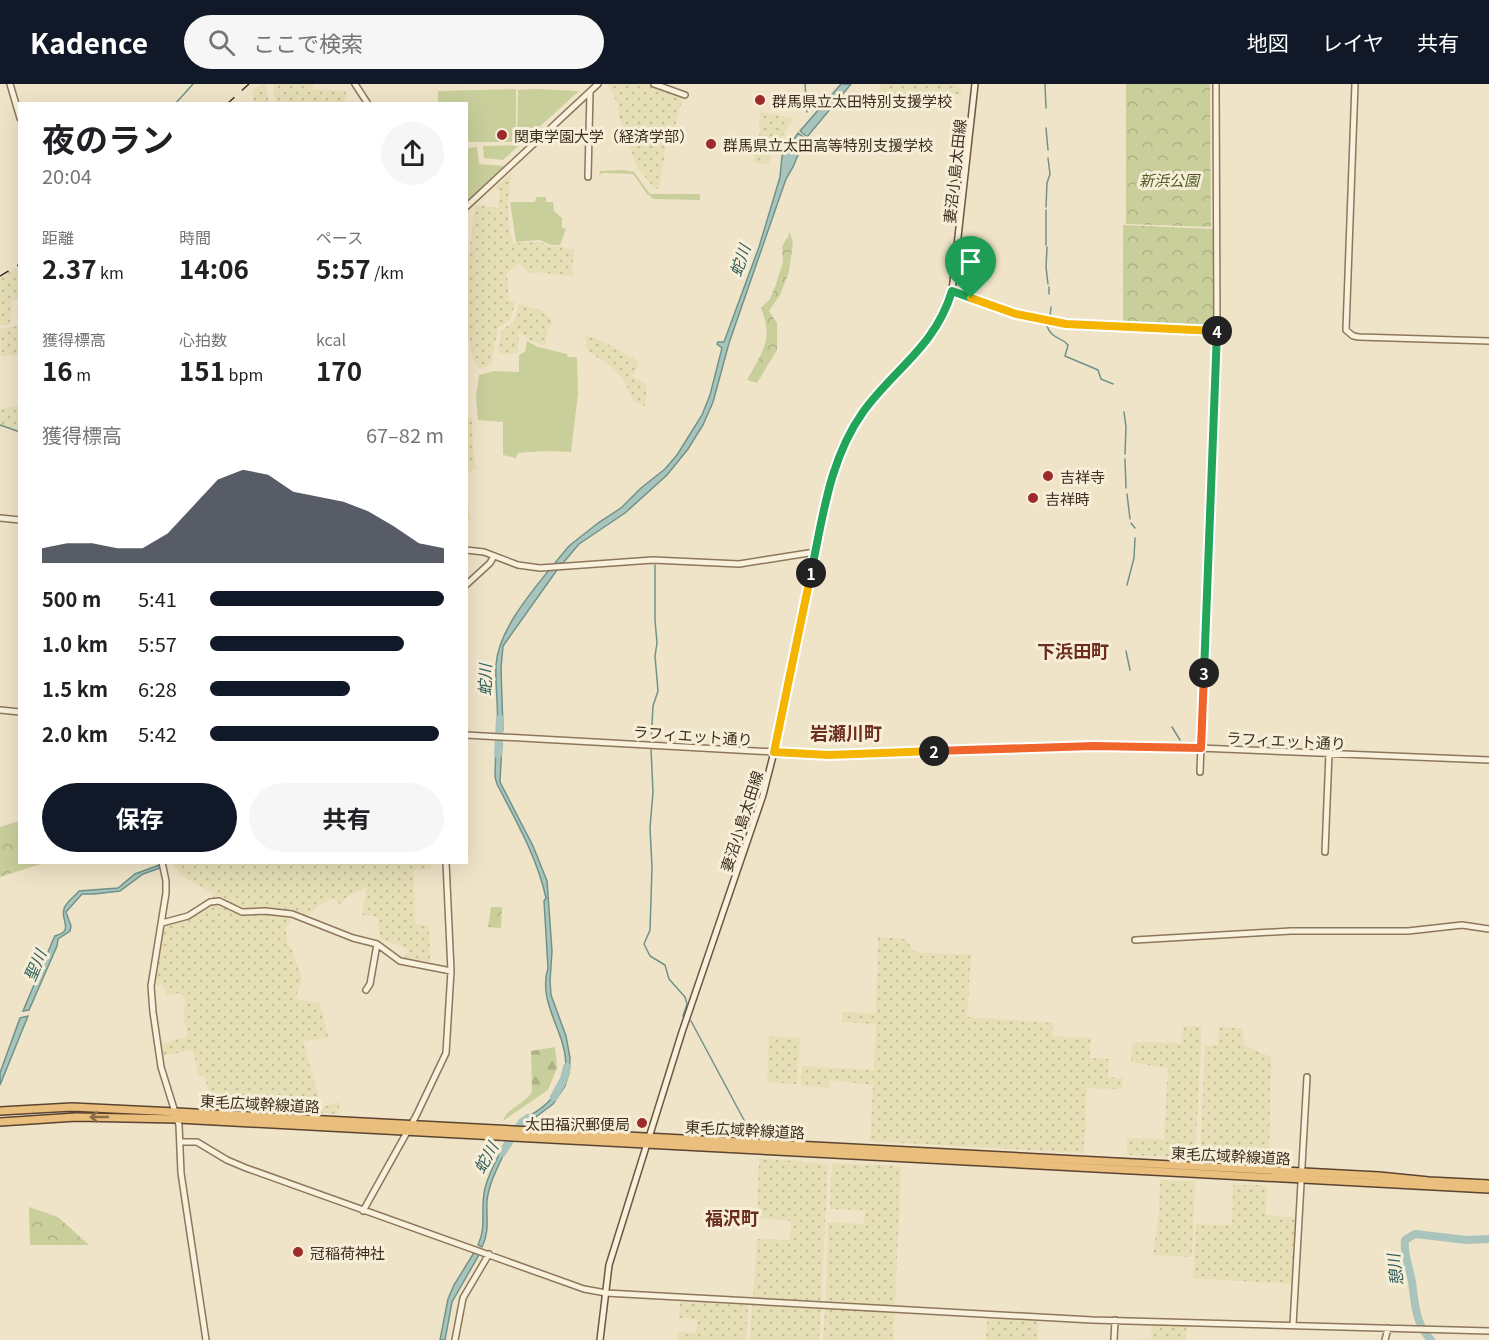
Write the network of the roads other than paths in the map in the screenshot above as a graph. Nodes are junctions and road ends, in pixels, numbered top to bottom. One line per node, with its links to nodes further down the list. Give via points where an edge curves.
1 (10, 84): 11 (street)
2 (355, 84): 10 (street)
3 (598, 84): 8 (street)
4 (654, 84): 9 (street)
5 (975, 84): 14 (street, 妻沼小島太田線)
6 (1216, 84): 15 (street)
7 (1355, 84): 16 (street, via 1346,330 1359,337)
8 (590, 92): 12 (street); 13 (street)
9 (685, 95)
10 (367, 102)
11 (18, 111)
12 (588, 177)
13 (468, 205)
14 (952, 291): 15 (street, via 1016,314 1066,324); 20 (street, 妻沼小島太田線, via 933,334 873,400 846,440 831,478)
15 (1217, 331): 26 (street)
16 (1489, 341)
17 (0, 519): 18 (street)
18 (18, 520)
19 (468, 550): 21 (street)
20 (815, 552): 21 (street, via 739,564 653,560 544,568 518,565); 27 (street, 妻沼小島太田線)
21 (494, 556): 22 (street)
22 (468, 583)
23 (0, 710): 24 (street)
24 (18, 712)
25 (468, 735): 27 (street, ラフィエット通り)
26 (1201, 748): 27 (street, ラフィエット通り, via 1094,746 847,755); 28 (street, ラフィエット通り); 30 (street)
27 (774, 752): 45 (street, 妻沼小島太田線)
28 (1329, 753): 29 (street, ラフィエット通り); 31 (street)
29 (1489, 760)
30 (1200, 772)
31 (1325, 852)
32 (162, 864): 34 (street, via 166,881)
33 (446, 864): 38 (street)
34 (162, 923): 37 (street, via 219,901 242,912 292,914); 42 (street, via 152,1000 161,1067)
35 (1489, 929): 36 (street, via 1462,925 1408,931 1291,931)
36 (1135, 940)
37 (377, 944): 38 (street, via 400,961); 39 (street)
38 (452, 970): 44 (street, via 446,1053)
39 (366, 990)
40 (1307, 1077): 47 (street)
41 (0, 1111): 42 (highway, 東毛広域幹線道路, via 72,1107)
42 (177, 1116): 43 (highway, 東毛広域幹線道路, one-way to 43); 44 (highway, 東毛広域幹線道路); 46 (street)
43 (0, 1122)
44 (410, 1129): 45 (highway, 東毛広域幹線道路, via 500,1137); 45 (highway, 東毛広域幹線道路, via 529,1131); 50 (street)
45 (648, 1141): 47 (highway, 東毛広域幹線道路); 52 (street, 妻沼小島太田線, via 609,1265)
46 (180, 1142): 50 (street, via 197,1142 246,1168); 57 (street, via 183,1190)
47 (1303, 1176): 48 (highway, 東毛広域幹線道路, via 1379,1176); 49 (highway, 東毛広域幹線道路); 54 (street)
48 (1489, 1184)
49 (1489, 1189)
50 (363, 1211): 51 (street)
51 (488, 1253): 52 (street, via 584,1289); 58 (street, via 464,1295)
52 (606, 1293): 53 (street); 59 (street, 妻沼小島太田線)
53 (1115, 1320): 54 (street); 60 (street)
54 (1293, 1325): 55 (street)
55 (1388, 1328): 56 (street); 61 (street)
56 (1489, 1331)
57 (206, 1340)
58 (455, 1340)
59 (600, 1340)
60 (1114, 1340)
61 (1385, 1340)

